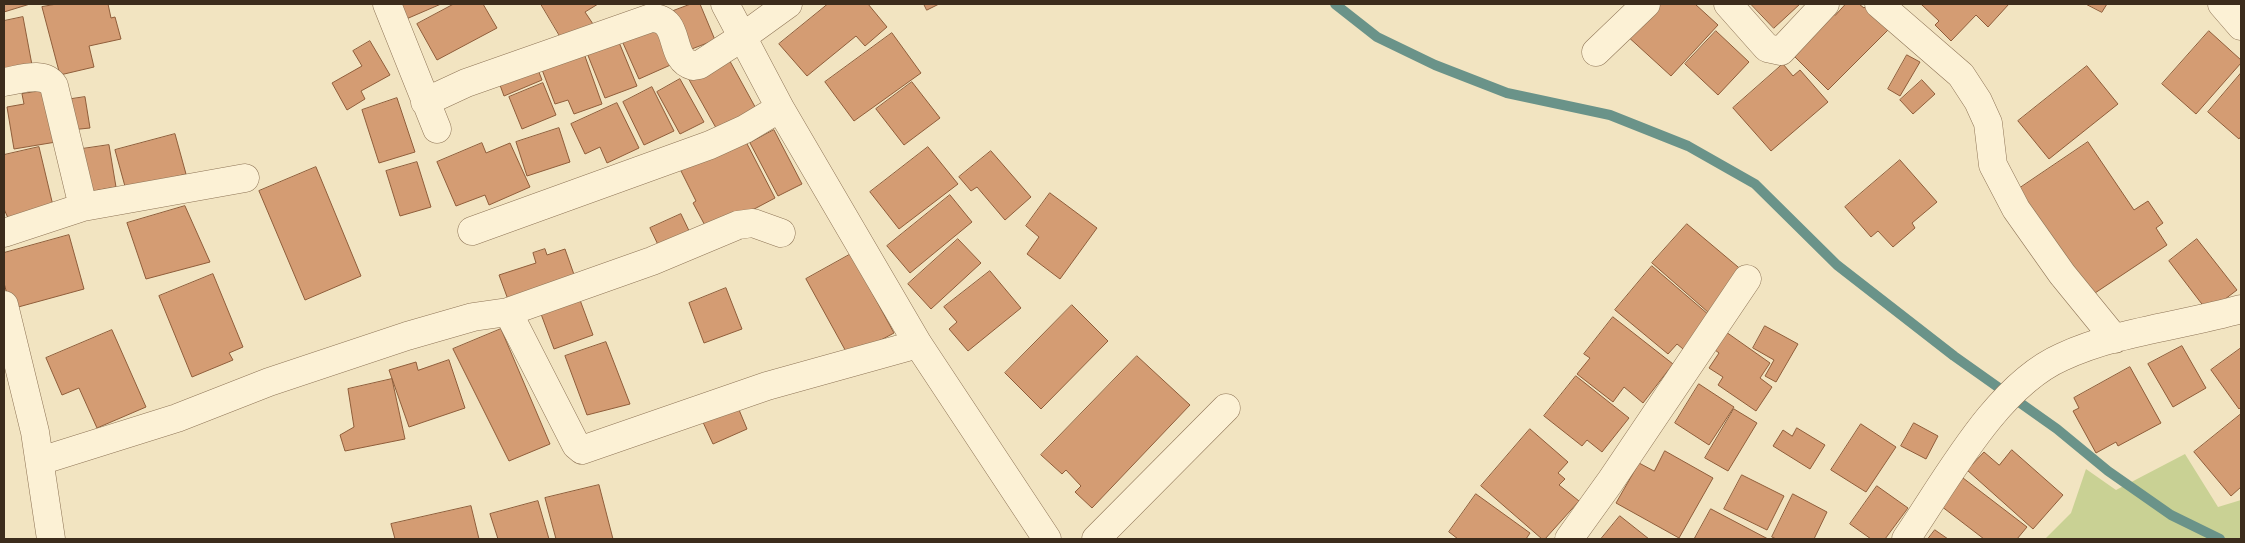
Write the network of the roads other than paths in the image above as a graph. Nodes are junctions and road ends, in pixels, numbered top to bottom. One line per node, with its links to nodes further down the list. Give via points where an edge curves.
1 (387, 4): 13 (street)
2 (725, 4): 10 (street)
3 (788, 4): 10 (street)
4 (1646, 4): 11 (street)
5 (1728, 4): 6 (street, via 1767,48 1781,51)
6 (1825, 4)
7 (1879, 4): 25 (street, via 1962,75 1988,123 1993,165 2016,210)
8 (2222, 4): 9 (street)
9 (2241, 26)
10 (741, 38): 13 (street, via 699,65 692,66 682,60 668,23 650,18 466,82); 14 (street)
11 (1596, 52)
12 (4, 82): 17 (street, via 44,76 54,86)
13 (425, 102): 15 (street)
14 (780, 108): 18 (street, via 710,145); 26 (street)
15 (437, 129)
16 (246, 178): 17 (street)
17 (83, 207): 19 (street)
18 (472, 231)
19 (4, 233)
20 (781, 233): 24 (street, via 753,223 738,226 652,261)
21 (1747, 279): 32 (street)
22 (4, 305): 28 (street)
23 (2241, 309): 25 (street)
24 (508, 312): 26 (street, via 576,445 582,450 767,386); 28 (street, via 474,317 406,336 268,382 176,418)
25 (2115, 339): 33 (street, via 2062,357 2028,377 1992,414)
26 (918, 344): 30 (street)
27 (1226, 408): 31 (street)
28 (40, 461): 29 (street)
29 (52, 539)
30 (1048, 539)
31 (1096, 539)
32 (1569, 539)
33 (1906, 539)

